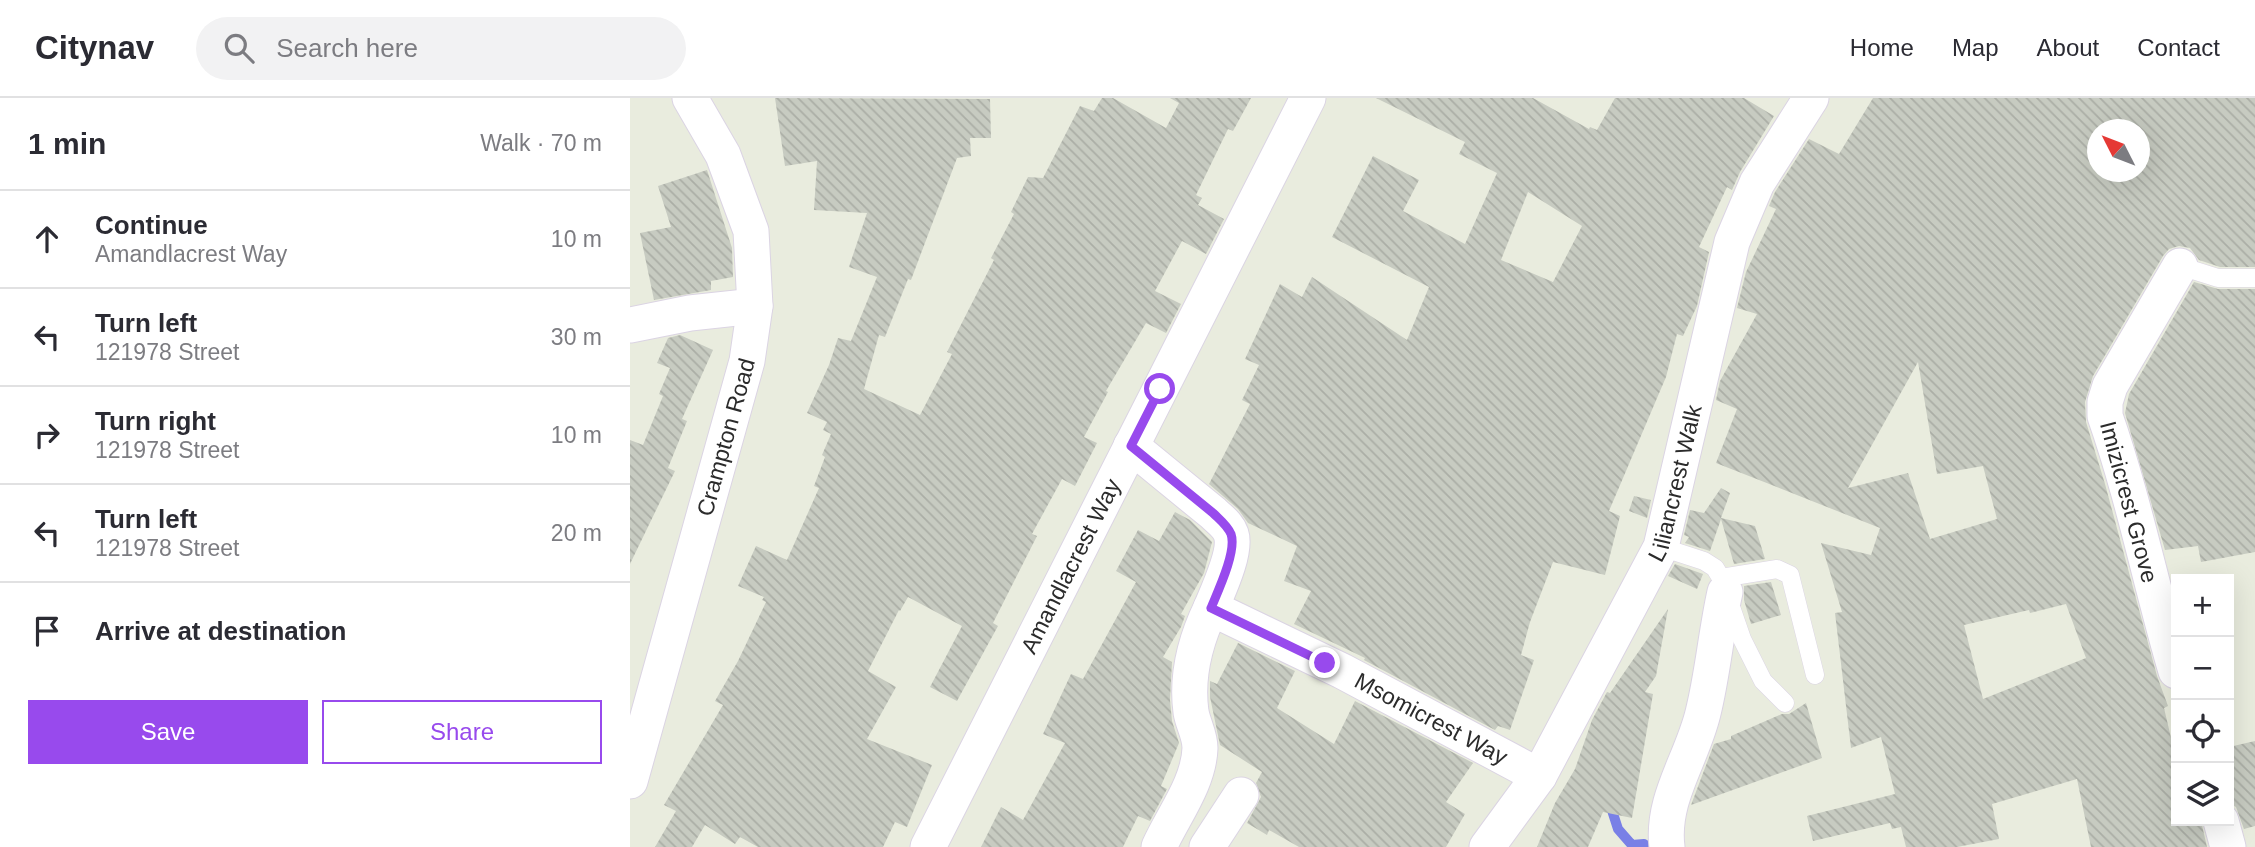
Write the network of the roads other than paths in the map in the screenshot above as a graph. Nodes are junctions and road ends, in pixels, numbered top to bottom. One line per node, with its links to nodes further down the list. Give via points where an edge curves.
1 (690, 98): 6 (street, Crampton Road, via 723,155 751,231)
2 (1308, 98): 8 (street, Amandlacrest Way)
3 (1811, 98): 9 (street, Liliancrest Walk, via 1757,183 1732,242)
4 (2180, 266): 5 (lane, via 2218,278); 12 (street, Imizicrest Grove, via 2105,402 2105,416)
5 (2255, 278)
6 (755, 306): 7 (street); 16 (street, Crampton Road, via 747,361)
7 (630, 325)
8 (1131, 446): 11 (street, via 1213,513 1232,536); 19 (street, Amandlacrest Way)
9 (1661, 547): 10 (lane, via 1704,561 1715,568); 15 (street, Liliancrest Walk)
10 (1723, 585): 13 (lane, via 1777,569 1790,575); 14 (lane, via 1763,681); 23 (street, via 1703,714 1673,792 1665,832)
11 (1211, 608): 15 (street, Msomicrest Way); 20 (street, via 1191,666 1192,714 1200,749 1193,779)
12 (2171, 654)
13 (1815, 676)
14 (1785, 703)
15 (1539, 776): 22 (street, Liliancrest Walk)
16 (630, 781)
17 (1241, 795): 21 (street)
18 (2222, 826): 24 (street)
19 (928, 847)
20 (1159, 847)
21 (1207, 847)
22 (1488, 847)
23 (1667, 847)
24 (2228, 847)

